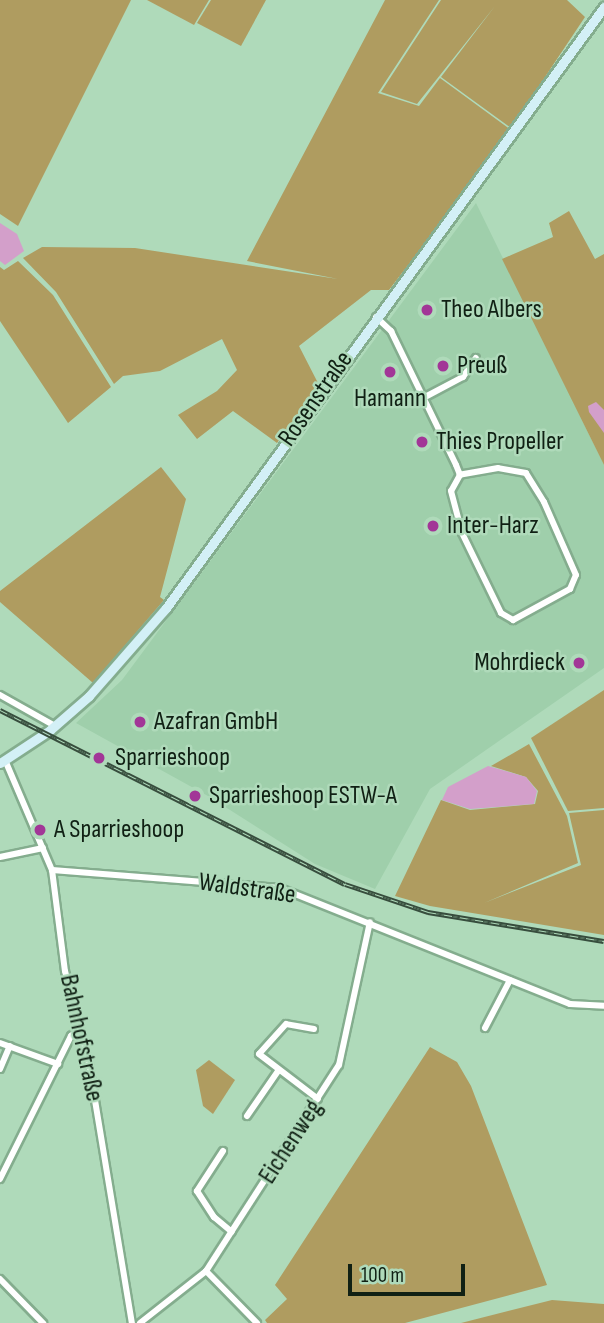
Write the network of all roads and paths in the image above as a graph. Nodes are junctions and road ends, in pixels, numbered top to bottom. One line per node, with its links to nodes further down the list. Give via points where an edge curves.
1 (604, 7): 2 (main road, Rosenstraße)
2 (375, 316): 4 (street, via 391,331); 7 (main road, Rosenstraße, via 166,608 114,671)
3 (476, 358): 4 (street, via 463,377)
4 (425, 397): 5 (street)
5 (460, 475): 5 (street, via 451,491 463,533 501,612 513,620 570,589 576,575 526,473 498,468)
6 (0, 695): 7 (street)
7 (55, 726): 8 (main road, Rosenstraße)
8 (3, 761): 9 (street, Bahnhofstraße)
9 (43, 848): 10 (street); 11 (street, Bahnhofstraße)
10 (0, 857)
11 (52, 870): 12 (street, Waldstraße, via 280,888); 16 (street, Bahnhofstraße, via 65,971)
12 (370, 922): 13 (street, Waldstraße); 23 (street, Eichenweg, via 346,1049)
13 (510, 980): 14 (street, Waldstraße, via 570,1004); 15 (street)
14 (604, 1006)
15 (485, 1028)
16 (80, 1029): 20 (street, via 71,1036); 31 (street, Bahnhofstraße)
17 (314, 1029): 22 (street, via 286,1024 276,1030 259,1054)
18 (0, 1043): 19 (street)
19 (10, 1046): 20 (street); 21 (street)
20 (58, 1064): 26 (street)
21 (0, 1069)
22 (278, 1071): 23 (street); 24 (street)
23 (318, 1099): 27 (street, Eichenweg)
24 (247, 1116)
25 (223, 1152): 27 (street, via 197,1191 214,1217)
26 (0, 1179)
27 (232, 1232): 28 (street, Eichenweg)
28 (206, 1271): 32 (street, Eichenweg); 33 (street)
29 (0, 1279): 30 (street)
30 (43, 1323)
31 (132, 1323)
32 (141, 1323)
33 (257, 1323)

